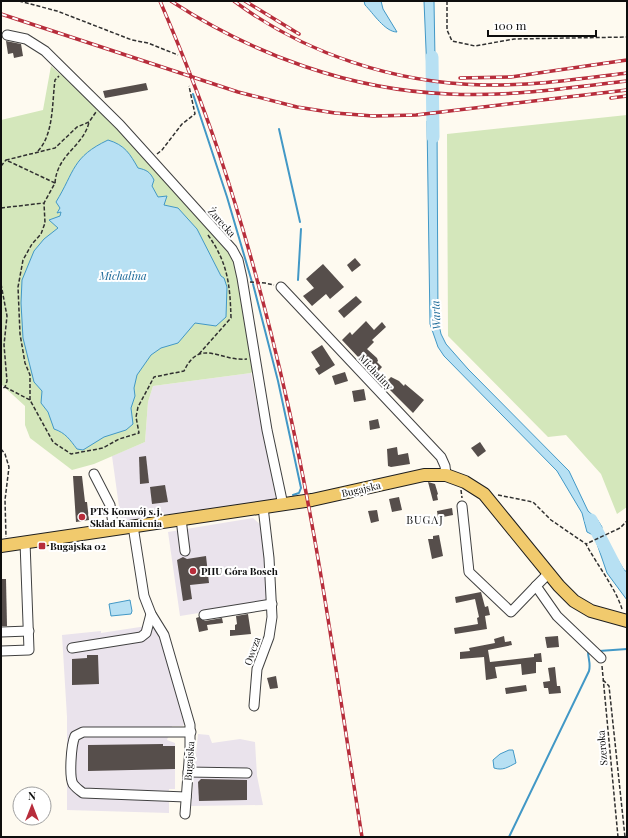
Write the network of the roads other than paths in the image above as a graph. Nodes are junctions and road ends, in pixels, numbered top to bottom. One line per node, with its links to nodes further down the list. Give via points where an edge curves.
1 (7, 35): 5 (street, Żarecka, via 37,44 71,76 101,105 232,249 238,260 243,282)
2 (281, 287): 4 (street, Michaliny, via 440,457)
3 (94, 474): 10 (street, via 110,505)
4 (446, 475): 5 (main road, Bugajska, via 424,475 332,496); 14 (main road, Bugajska, via 465,482 484,494)
5 (283, 504): 7 (main road, Bugajska)
6 (462, 506): 15 (street, via 469,572 511,612)
7 (263, 507): 8 (main road, Bugajska); 16 (street, Owcza)
8 (181, 519): 9 (main road, Bugajska); 13 (street)
9 (133, 526): 10 (main road, Bugajska); 17 (street, Bugajska, via 144,596)
10 (114, 529): 11 (main road, Bugajska)
11 (25, 542): 12 (main road, Bugajska); 20 (street)
12 (3, 546)
13 (185, 551)
14 (549, 574): 15 (street); 19 (main road, Bugajska, via 581,606 604,616)
15 (536, 586): 24 (street, via 557,616)
16 (272, 604): 18 (street); 25 (street, Owcza, via 271,629 257,669)
17 (152, 614): 22 (street, via 146,633 141,637); 26 (street, Bugajska, via 164,635)
18 (204, 615)
19 (626, 621)
20 (29, 631): 21 (street); 23 (street, via 29,650)
21 (1, 632)
22 (72, 648)
23 (1, 651)
24 (601, 658)
25 (254, 706)
26 (191, 732): 27 (street, Bugajska); 29 (street, via 84,732 74,736 72,745 72,780 83,793)
27 (188, 772): 28 (street); 29 (street, Bugajska)
28 (247, 773)
29 (186, 798): 30 (street, Bugajska)
30 (185, 814)

